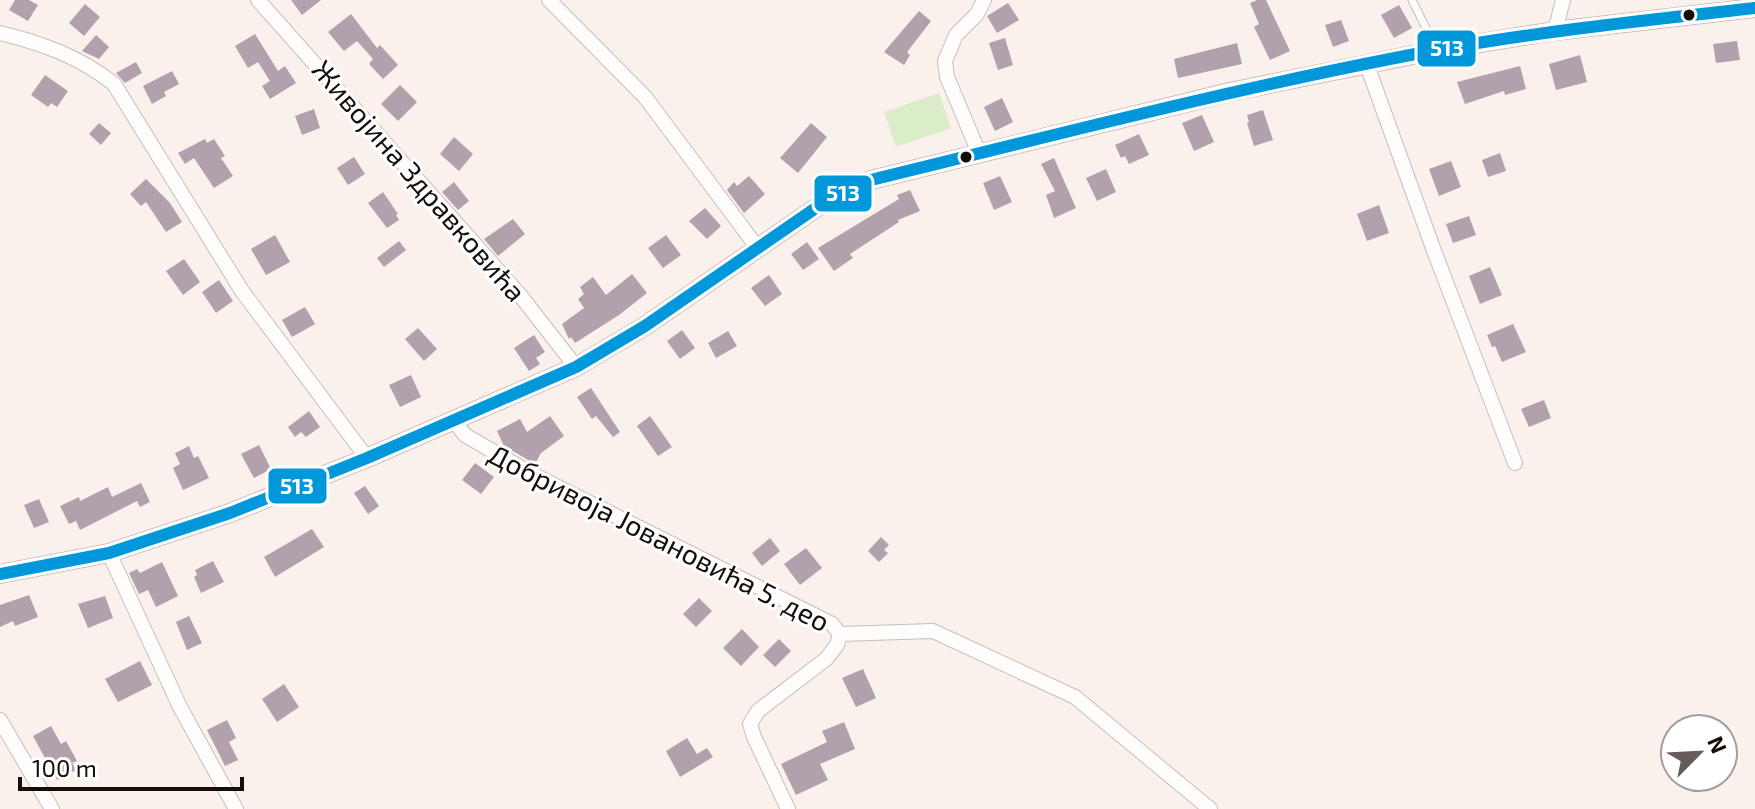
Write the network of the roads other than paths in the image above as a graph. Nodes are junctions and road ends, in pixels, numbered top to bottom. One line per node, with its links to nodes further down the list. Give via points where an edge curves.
1 (258, 0): 13 (street, Живојина Здравковића, via 520,295)
2 (549, 0): 12 (street, via 645,97)
3 (984, 0): 11 (street, via 956,35 945,61)
4 (1412, 0): 9 (lane)
5 (1563, 0): 7 (street)
6 (1755, 8): 7 (street)
7 (1555, 31): 9 (street)
8 (0, 33): 15 (street, via 45,44 114,84 242,291)
9 (1437, 50): 10 (street)
10 (1367, 65): 11 (street); 16 (street)
11 (979, 153): 12 (street, via 856,186)
12 (757, 247): 13 (street)
13 (576, 367): 14 (street)
14 (454, 421): 15 (street); 19 (street, Добривоја Јовановића 5. део, via 465,435 530,473 832,624)
15 (367, 458): 17 (street, via 230,513)
16 (1515, 463)
17 (109, 553): 18 (street); 22 (street, via 180,707)
18 (0, 574)
19 (840, 634): 23 (street, Добривоја Јовановића 5. део, via 831,654 758,711 750,724); 24 (street, via 933,631 1075,697)
20 (0, 720): 21 (street)
21 (52, 809)
22 (236, 809)
23 (788, 809)
24 (1210, 809)

